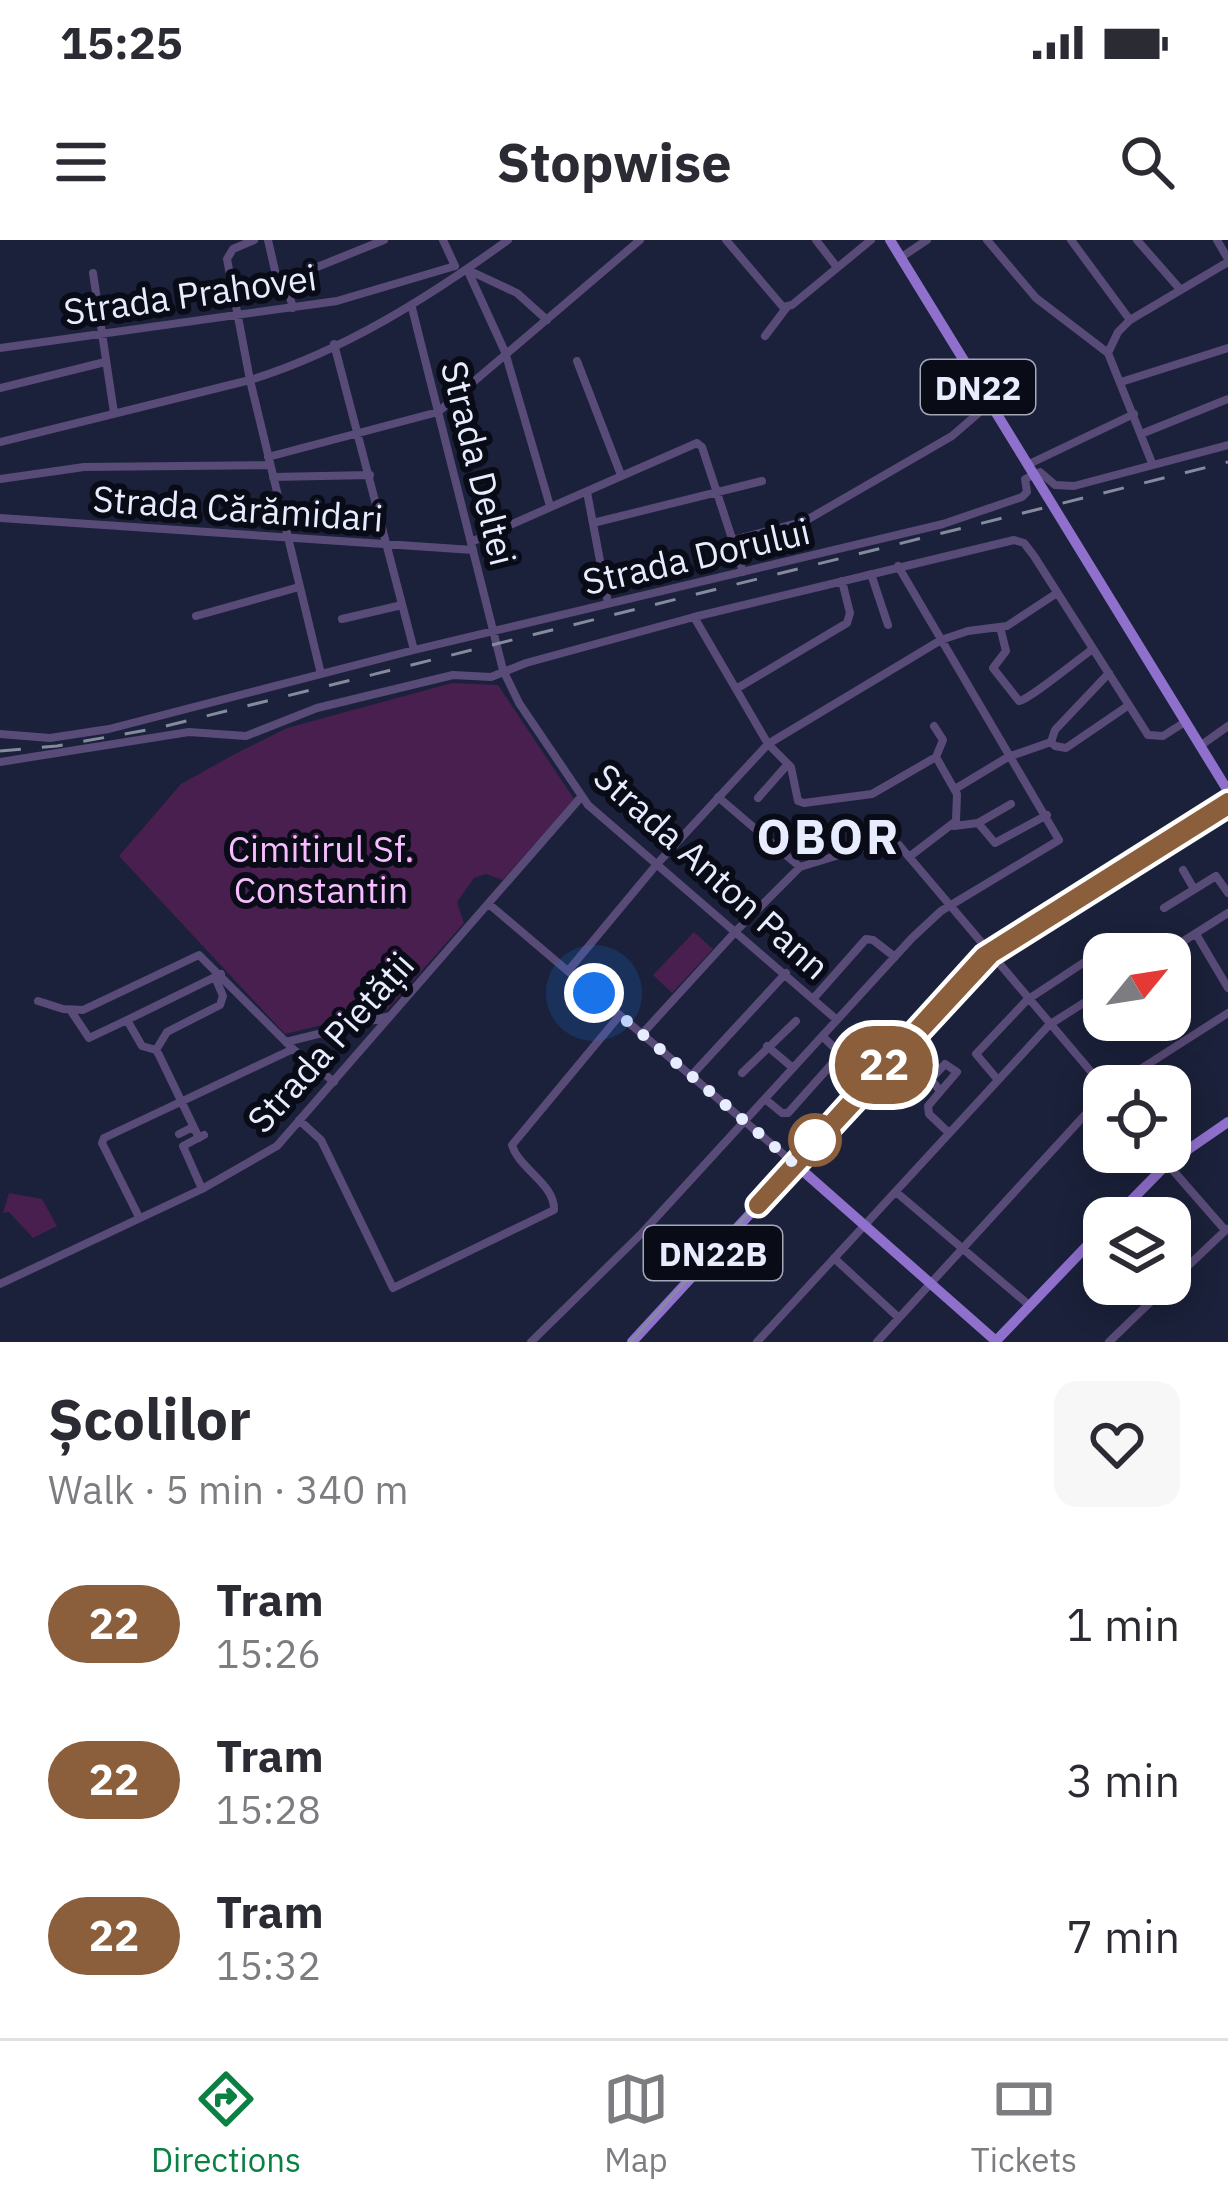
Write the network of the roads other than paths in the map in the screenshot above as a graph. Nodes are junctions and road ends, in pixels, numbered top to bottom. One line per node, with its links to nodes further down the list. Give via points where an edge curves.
1 (254, 240): 26 (street, via 227,259)
2 (268, 240): 21 (street, via 276,275)
3 (384, 240): 21 (street)
4 (443, 240): 19 (street)
5 (508, 240): 19 (street)
6 (640, 240): 27 (street)
7 (725, 240): 23 (street)
8 (816, 240): 18 (street)
9 (871, 240): 18 (street)
10 (890, 240): 16 (main road, DN22)
11 (927, 240): 16 (street)
12 (988, 240): 35 (street, via 1036,298)
13 (1071, 240): 28 (street)
14 (1137, 240): 22 (street)
15 (1217, 240): 17 (street)
16 (901, 258): 42 (main road, DN22)
17 (1228, 261): 22 (street)
18 (836, 266): 23 (street)
19 (461, 270): 24 (street); 25 (street, Strada Prahovei); 27 (street, via 518,293); 34 (street)
20 (93, 273): 29 (street)
21 (285, 280): 25 (street)
22 (1179, 288): 28 (street)
23 (787, 307): 30 (street)
24 (412, 308): 31 (street); 43 (street, Strada Deltei)
25 (293, 309): 26 (street, Strada Prahovei)
26 (238, 317): 29 (street, Strada Prahovei); 38 (street)
27 (547, 320): 34 (street)
28 (1130, 320): 35 (street)
29 (102, 335): 33 (street, Strada Prahovei); 37 (street)
30 (765, 336)
31 (334, 344): 38 (street); 46 (street)
32 (1228, 347): 39 (street)
33 (0, 348)
34 (506, 352): 43 (street); 60 (street)
35 (1108, 353): 39 (street)
36 (577, 361): 54 (street)
37 (105, 362): 40 (street); 44 (street)
38 (250, 380): 44 (street); 50 (street)
39 (1121, 382): 45 (street)
40 (0, 388)
41 (1228, 399): 47 (street)
42 (989, 404): 52 (main road, DN22); 64 (street, via 952,436 812,517)
43 (438, 412): 46 (street); 66 (street, Strada Deltei)
44 (114, 413): 48 (street)
45 (1133, 414): 47 (street); 52 (street)
46 (360, 434): 50 (street); 53 (street)
47 (1141, 434): 51 (street)
48 (0, 442)
49 (1228, 445): 51 (street)
50 (269, 461): 55 (street); 56 (street, via 84,466)
51 (1152, 463): 52 (street, via 1074,486)
52 (1029, 470): 68 (street, Strada Dorului, via 1024,496 970,516); 89 (main road, DN22)
53 (370, 475): 55 (street); 65 (street)
54 (621, 475): 58 (street, Strada Cărămidari, via 698,442); 59 (street, Strada Cărămidari)
55 (273, 477): 63 (street)
56 (0, 479)
57 (762, 481): 58 (street)
58 (717, 491): 62 (street); 64 (street)
59 (586, 493): 60 (street, Strada Cărămidari); 62 (street)
60 (550, 506): 66 (street, Strada Cărămidari)
61 (0, 518): 63 (street, Strada Cărămidari)
62 (593, 523): 73 (street)
63 (286, 538): 65 (street, Strada Cărămidari); 71 (street)
64 (733, 540): 68 (street)
65 (388, 546): 66 (street, Strada Cărămidari); 74 (street)
66 (472, 546): 80 (street, Strada Deltei)
67 (898, 566): 69 (street); 72 (street, via 1014,539); 81 (street)
68 (743, 572): 73 (street, Strada Dorului)
69 (871, 574): 70 (street); 78 (street)
70 (842, 580): 76 (street); 87 (street, via 848,623)
71 (299, 586): 75 (street); 86 (street)
72 (1057, 593): 79 (street); 82 (street)
73 (608, 603): 80 (street, Strada Dorului)
74 (402, 605): 77 (street); 83 (street)
75 (196, 616)
76 (694, 616): 84 (street); 87 (street)
77 (342, 619)
78 (889, 625)
79 (1000, 627): 81 (street); 82 (street, via 1006,652 993,668 1019,701)
80 (494, 631): 83 (street, Strada Dorului); 84 (street, Strada Anton Pann)
81 (941, 640): 94 (street); 96 (street)
82 (1093, 649): 85 (street)
83 (414, 650): 86 (street, Strada Dorului)
84 (503, 670): 98 (street, via 317,708 246,736 189,732); 103 (street, Strada Anton Pann)
85 (1109, 673): 88 (street); 93 (street)
86 (321, 674): 92 (street, Strada Dorului, via 109,729)
87 (736, 688): 94 (street)
88 (1129, 705): 89 (street, via 1151,737); 93 (street, via 1066,748)
89 (1184, 722): 95 (main road, DN22)
90 (934, 725): 97 (street, via 943,740)
91 (1228, 726): 95 (street)
92 (0, 734)
93 (1051, 742): 96 (street)
94 (768, 744): 99 (street); 102 (street)
95 (1199, 746): 101 (main road, DN22)
96 (1011, 756): 100 (street); 107 (street)
97 (936, 757): 99 (street, via 872,794 805,803); 100 (street)
98 (0, 762)
99 (787, 765): 104 (street)
100 (955, 789): 109 (street)
101 (1228, 791)
102 (718, 796): 111 (street); 112 (street)
103 (581, 797): 111 (street, Strada Anton Pann); 116 (street, Strada Pietății)
104 (758, 798)
105 (1011, 804): 108 (street)
106 (1228, 804): 123 (main road, DN22B)
107 (1047, 814): 108 (street, via 995,843); 117 (street, via 1059,838)
108 (978, 823): 109 (street)
109 (953, 826): 110 (street)
110 (908, 857): 112 (street, via 888,840); 117 (street)
111 (657, 864): 120 (street, Strada Anton Pann); 126 (street)
112 (800, 868): 120 (street)
113 (1184, 870): 114 (street)
114 (1194, 889): 115 (street, via 1216,876); 118 (street)
115 (1228, 893)
116 (490, 905): 126 (street); 137 (street, Strada Pietății)
117 (950, 907): 123 (street); 124 (street)
118 (1163, 908)
119 (1228, 914): 121 (street)
120 (737, 930): 127 (street, Strada Anton Pann); 142 (street)
121 (1196, 934): 122 (street); 129 (street)
122 (1191, 937)
123 (990, 953): 132 (street); 167 (main road, DN22B)
124 (895, 957): 130 (street, via 866,940); 139 (street)
125 (1083, 962): 132 (street)
126 (568, 971): 136 (street)
127 (786, 973): 130 (street, Strada Anton Pann); 151 (street)
128 (218, 976): 134 (street, via 195,955); 138 (street); 144 (street); 146 (street, via 220,1005 167,1032)
129 (1228, 988)
130 (814, 998): 139 (street, Strada Anton Pann)
131 (38, 1000): 134 (street)
132 (1027, 1000): 141 (street); 152 (street, via 976,1054)
133 (1083, 1003): 141 (street)
134 (71, 1010): 138 (street, via 88,1038)
135 (1228, 1013): 147 (street)
136 (620, 1015): 142 (street); 159 (street, via 512,1144 551,1194 554,1210 393,1288 321,1140)
137 (392, 1016): 144 (street); 153 (street, Strada Pietății)
138 (128, 1020): 146 (street, via 142,1046)
139 (837, 1020): 143 (street)
140 (796, 1021): 145 (street)
141 (1049, 1025): 148 (street); 152 (street)
142 (642, 1034): 151 (street)
143 (823, 1036): 149 (street); 155 (street, via 838,1057 788,1113)
144 (290, 1045): 153 (street); 156 (street)
145 (767, 1046): 149 (street); 150 (street)
146 (156, 1050): 156 (street)
147 (1147, 1065)
148 (1083, 1066)
149 (793, 1068): 155 (street)
150 (742, 1073)
151 (691, 1076): 160 (street)
152 (998, 1080): 164 (street)
153 (334, 1082): 159 (street, Strada Pietății)
154 (940, 1091): 164 (street, via 928,1110)
155 (765, 1099): 160 (street)
156 (182, 1100): 158 (street); 173 (street, via 103,1140)
157 (1083, 1114): 176 (street)
158 (188, 1115): 162 (street); 163 (street)
159 (299, 1120): 170 (street, Strada Pietății, via 266,1154)
160 (745, 1122): 167 (street); 185 (street)
161 (1228, 1122): 166 (main road)
162 (175, 1123)
163 (193, 1127): 165 (street); 170 (street, via 202,1137 183,1147)
164 (950, 1133): 171 (street)
165 (179, 1134)
166 (1191, 1147)
167 (795, 1164): 174 (main road); 186 (main road, DN22B)
168 (1158, 1173): 172 (main road)
169 (1175, 1173): 175 (street)
170 (202, 1189): 173 (street, Strada Pietății)
171 (896, 1192): 174 (street); 176 (street)
172 (1135, 1197)
173 (139, 1217): 180 (street, Strada Pietății)
174 (862, 1226): 178 (street); 181 (main road)
175 (1226, 1229): 179 (street)
176 (961, 1248): 181 (street); 182 (street)
177 (1083, 1250): 182 (main road)
178 (834, 1258): 184 (street); 187 (street)
179 (1191, 1262)
180 (0, 1284)
181 (929, 1284): 184 (street); 189 (main road)
182 (1029, 1305): 189 (main road)
183 (1146, 1305): 190 (street)
184 (899, 1318): 188 (street)
185 (531, 1342)
186 (632, 1342)
187 (757, 1342)
188 (877, 1342)
189 (996, 1342)
190 (1108, 1342)

